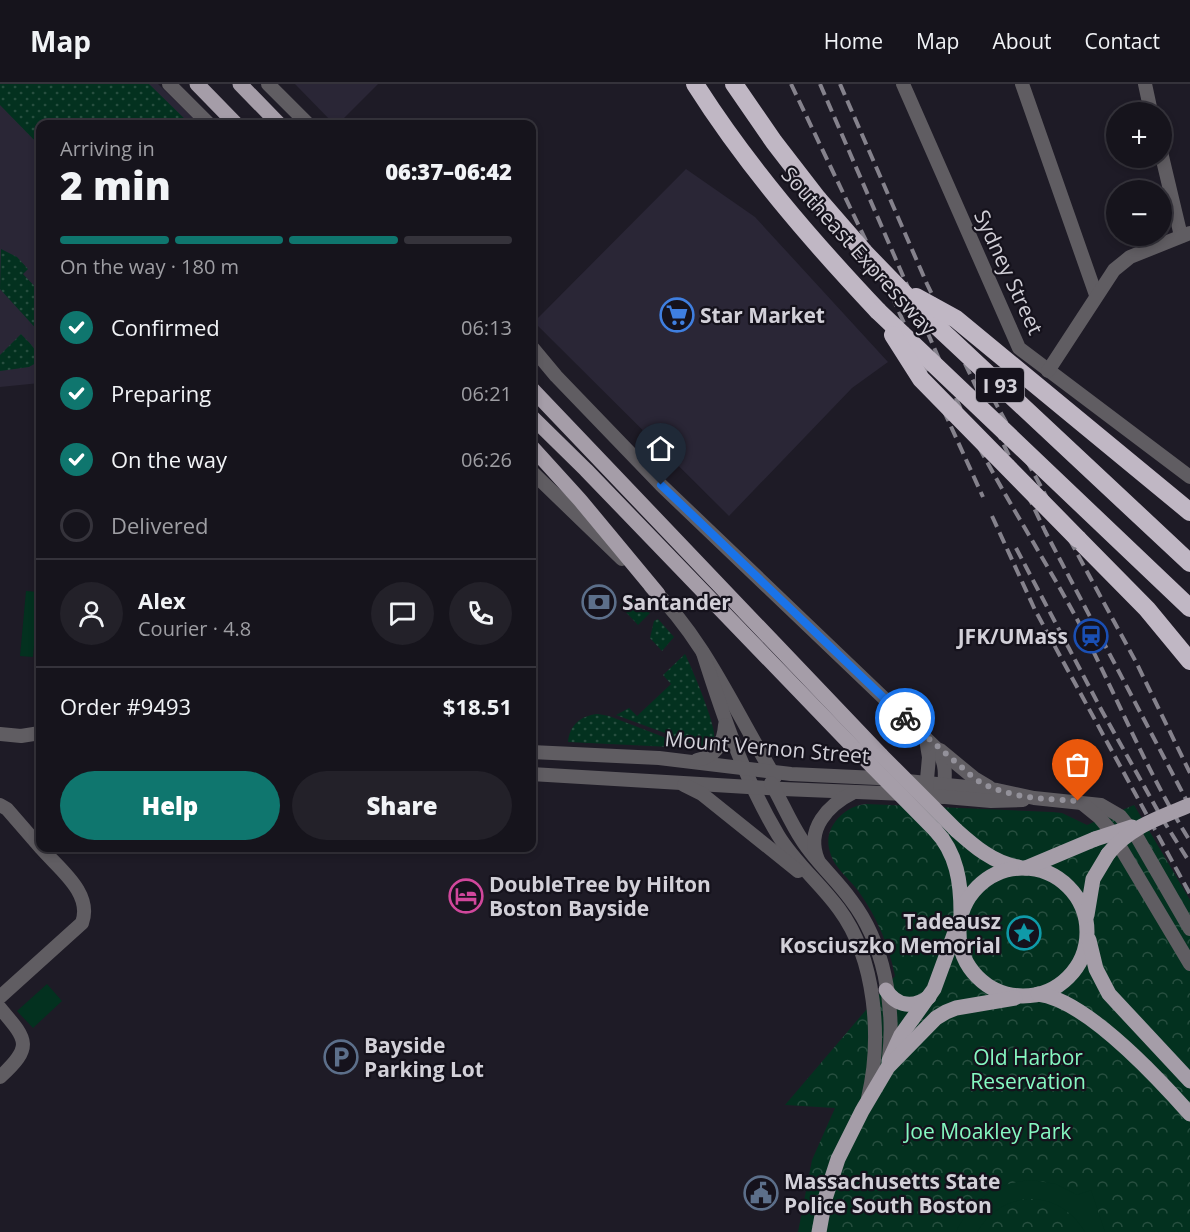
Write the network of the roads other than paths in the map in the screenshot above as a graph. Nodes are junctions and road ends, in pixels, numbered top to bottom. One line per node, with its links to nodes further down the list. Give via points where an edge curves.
1 (169, 84): 11 (street)
2 (197, 84): 12 (main road)
3 (240, 84): 13 (main road)
4 (268, 84): 14 (street)
5 (695, 84): 19 (highway, Southeast Expressway / I 93, via 790,213)
6 (734, 84): 17 (highway, Southeast Expressway / I 93, bridge, via 818,199)
7 (903, 84): 21 (street, Sydney Street, via 1019,348)
8 (1022, 84): 18 (street)
9 (1144, 84): 10 (street)
10 (1148, 102)
11 (205, 120)
12 (232, 120)
13 (275, 120)
14 (304, 120)
15 (1166, 168): 16 (street)
16 (1186, 234): 18 (street, via 1130,257 1114,270)
17 (896, 285): 29 (highway, bridge, via 956,319); 30 (highway, Southeast Expressway / I 93, bridge)
18 (1096, 295): 21 (street)
19 (878, 311): 32 (highway, Southeast Expressway / I 93, bridge); 34 (highway, bridge, via 921,379 1128,588)
20 (536, 353): 39 (street, via 656,480)
21 (1048, 371): 28 (street, Sydney Street)
22 (536, 389): 24 (main road)
23 (536, 394): 24 (main road)
24 (557, 417): 62 (main road, bridge, via 956,830 995,860)
25 (536, 421): 64 (main road, bridge, via 935,830 954,858)
26 (536, 451): 31 (main road)
27 (536, 476): 31 (street)
28 (1190, 477)
29 (1190, 512)
30 (1190, 563)
31 (658, 594): 33 (street)
32 (1190, 608)
33 (703, 653): 35 (street); 44 (street)
34 (1187, 658)
35 (724, 720): 42 (street, via 719,747); 43 (street)
36 (0, 734): 38 (street)
37 (36, 734): 38 (street)
38 (21, 736): 40 (street)
39 (925, 737): 50 (street, via 929,752); 51 (street, via 974,778); 52 (street, via 944,760)
40 (36, 742)
41 (536, 752): 42 (street, Mount Vernon Street)
42 (692, 761): 43 (street, Mount Vernon Street)
43 (744, 768): 44 (street, Mount Vernon Street); 47 (street); 48 (street, via 762,775)
44 (772, 772): 49 (street, via 781,784); 50 (street, Mount Vernon Street)
45 (536, 774): 46 (street, Mount Vernon Street)
46 (668, 781): 47 (street, Mount Vernon Street); 63 (street, via 702,794)
47 (753, 787): 48 (street, Mount Vernon Street); 63 (street, via 788,850)
48 (774, 789): 49 (street, Mount Vernon Street); 61 (street, via 801,839)
49 (793, 789): 53 (street, Mount Vernon Street)
50 (926, 789): 52 (street, Mount Vernon Street); 53 (street, Mount Vernon Street)
51 (997, 790): 52 (street, Mount Vernon Street); 54 (street, Mount Vernon Street)
52 (944, 791): 54 (street, Mount Vernon Street, via 1000,801)
53 (854, 792): 61 (street, via 833,804 819,823 814,844)
54 (1034, 798): 55 (street, Mount Vernon Street)
55 (1078, 801): 65 (street, Mount Vernon Street, via 1108,807 1126,822); 67 (street, via 1110,830)
56 (0, 805): 59 (street)
57 (1190, 805): 58 (main road, bridge)
58 (1144, 824): 62 (main road, bridge); 66 (main road, bridge, via 1125,836 1098,868)
59 (36, 841)
60 (45, 852): 71 (street, via 80,892 85,903 82,923)
61 (821, 864): 68 (street, via 865,921)
62 (1024, 868): 64 (main road, via 984,881 970,896); 66 (main road, via 1046,872 1067,885 1079,900)
63 (830, 897): 76 (street, via 858,942 871,989 873,1051)
64 (961, 916): 69 (main road); 70 (main road, via 960,944 972,971 996,990)
65 (1190, 929)
66 (1087, 930): 70 (main road, via 1084,953 1072,973 1059,985); 75 (main road, via 1096,969 1109,994)
67 (1190, 964)
68 (886, 990): 69 (main road, via 896,1001 909,1005); 73 (street)
69 (932, 995): 73 (main road, via 898,1040)
70 (1032, 995): 73 (main road, via 946,1012); 77 (main road, via 1062,1001 1092,1020)
71 (0, 997)
72 (0, 1008): 74 (street, via 17,1028 24,1045 17,1061)
73 (888, 1067): 76 (main road)
74 (0, 1077)
75 (1190, 1081)
76 (868, 1100): 78 (main road, via 834,1170)
77 (1190, 1114)
78 (819, 1232)

